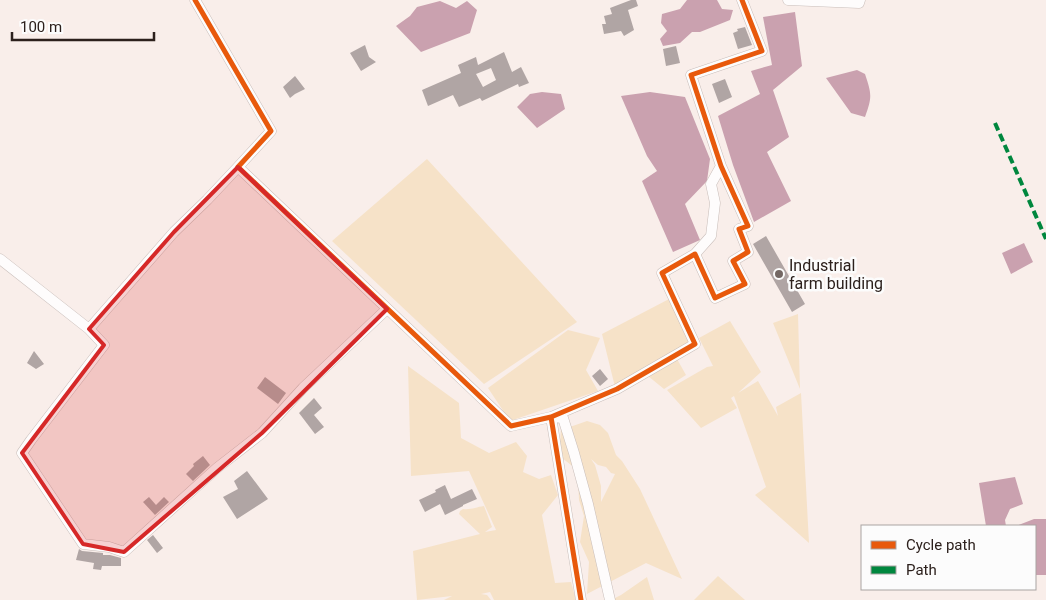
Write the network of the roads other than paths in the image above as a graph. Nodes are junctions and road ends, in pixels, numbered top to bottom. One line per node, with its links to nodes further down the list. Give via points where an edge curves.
1 (194, 0): 6 (street, via 271,131)
2 (742, 0): 5 (street, via 762,51 691,75)
3 (788, 0): 4 (street, via 859,3)
4 (860, 0)
5 (721, 166): 7 (street, via 712,184 715,203 711,236); 7 (street, via 748,226 739,229 748,252 733,261 745,284 715,298)
6 (238, 167): 9 (street); 10 (street, via 174,232)
7 (695, 254): 11 (street, via 662,273 695,344 617,389)
8 (0, 260): 10 (street)
9 (387, 309): 10 (street, via 303,388 262,433 217,468 124,552 83,544 22,453 104,345); 11 (street, via 511,426)
10 (89, 329)
11 (551, 417): 12 (street); 13 (street, via 563,418 588,504)
12 (581, 600)
13 (610, 600)

